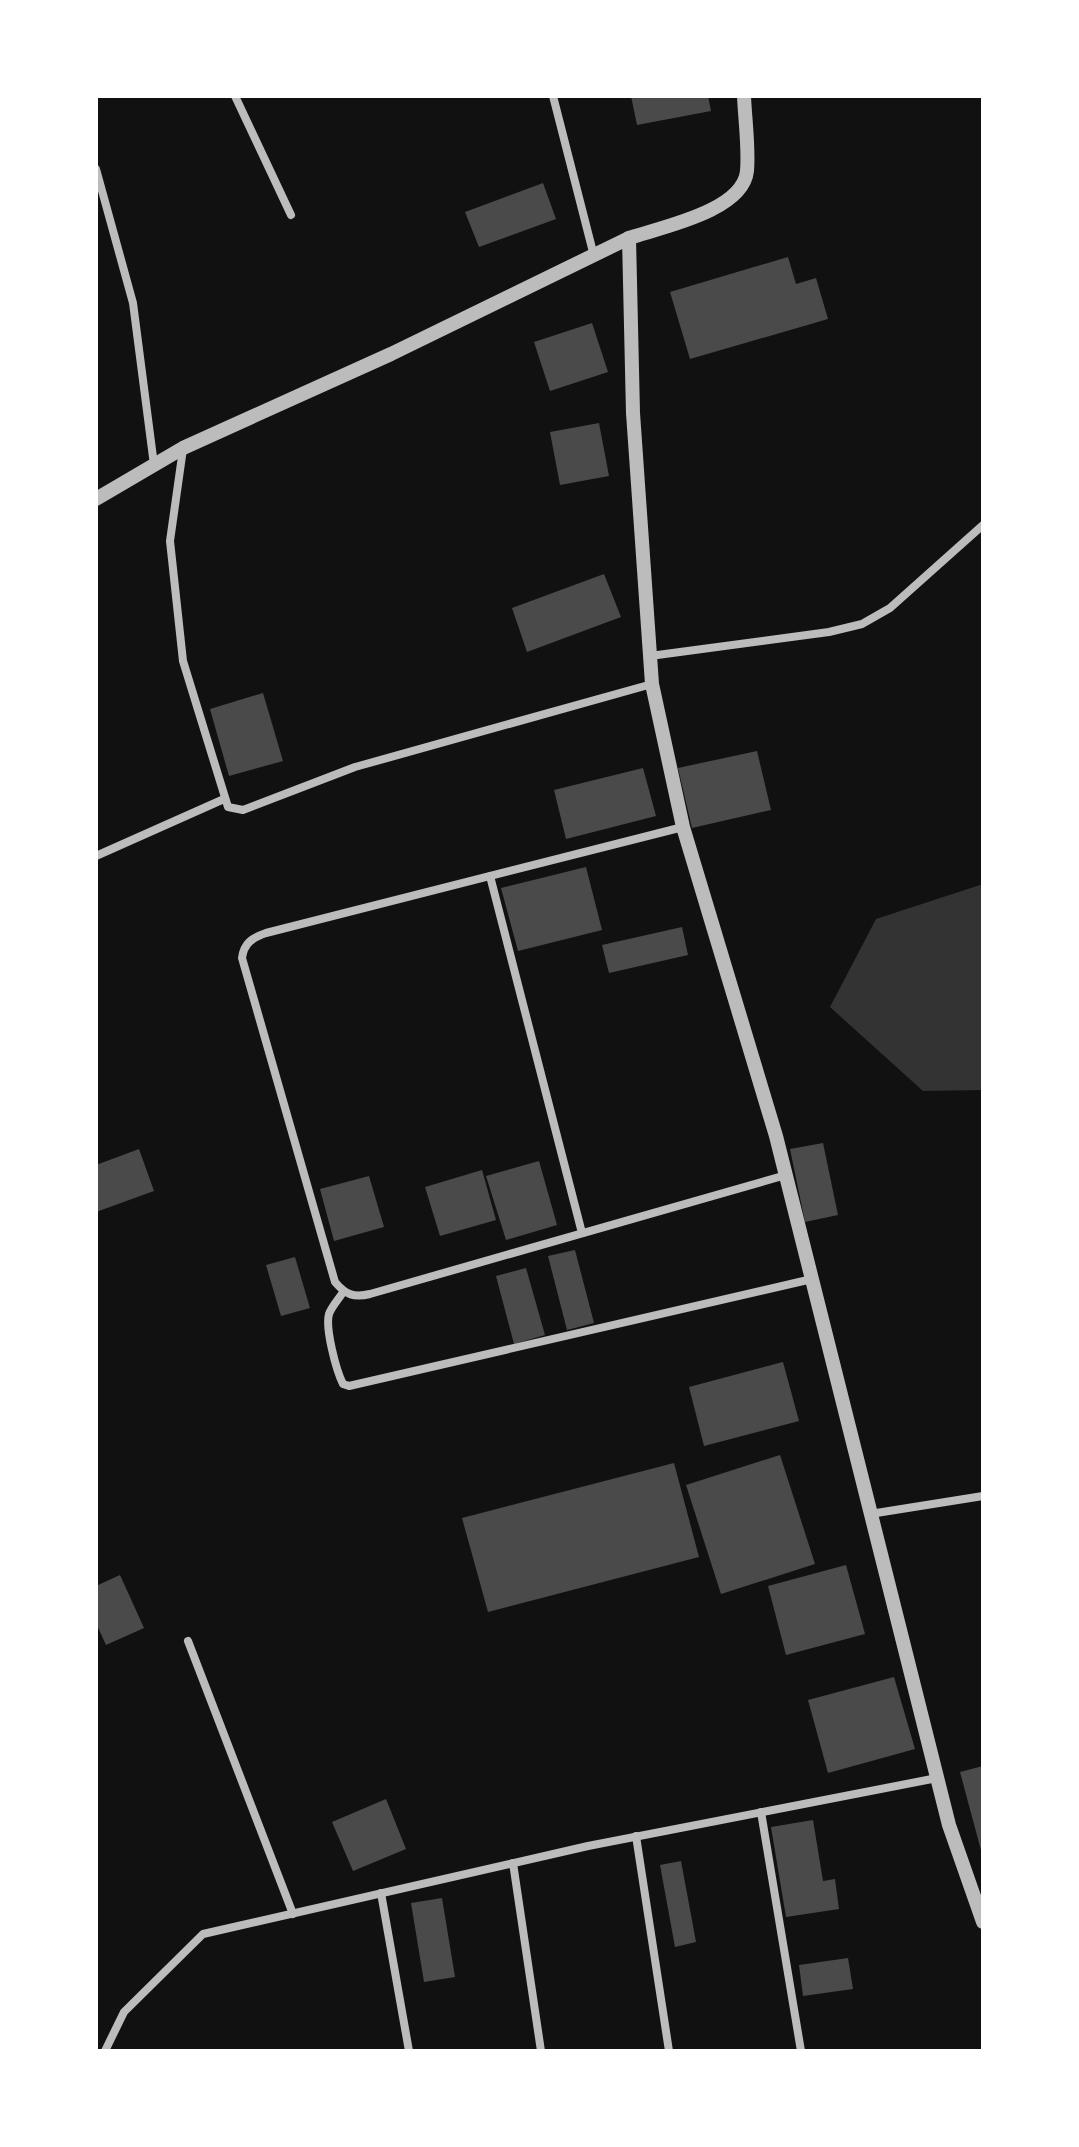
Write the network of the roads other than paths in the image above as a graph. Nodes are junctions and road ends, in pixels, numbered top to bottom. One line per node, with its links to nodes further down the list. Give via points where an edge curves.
1 (235, 96): 5 (street)
2 (553, 96): 7 (street)
3 (744, 96): 6 (street, via 747,173 739,192 705,212)
4 (96, 169): 9 (street, via 133,303)
5 (291, 215)
6 (629, 238): 7 (street); 12 (street, via 633,413)
7 (594, 256): 8 (street)
8 (183, 448): 9 (street); 14 (street, via 170,541 183,661)
9 (154, 465): 10 (street)
10 (96, 499)
11 (983, 525): 12 (street, via 890,608 862,624)
12 (650, 656): 13 (street)
13 (652, 684): 14 (street, via 355,767 243,810 228,807); 15 (street)
14 (224, 799): 16 (street)
15 (683, 827): 17 (street); 18 (street)
16 (96, 856)
17 (490, 876): 19 (street); 21 (street, via 266,933 244,946 242,958 335,1282)
18 (786, 1175): 19 (street); 20 (street)
19 (582, 1233): 21 (street, via 370,1294 356,1297)
20 (812, 1279): 21 (street, via 349,1386 339,1375 328,1324); 23 (street)
21 (343, 1292)
22 (983, 1496): 23 (street)
23 (870, 1514): 25 (street)
24 (188, 1641): 30 (street)
25 (937, 1778): 26 (street); 31 (street)
26 (761, 1812): 27 (street); 36 (street)
27 (636, 1836): 28 (street); 35 (street)
28 (513, 1863): 29 (street); 34 (street)
29 (381, 1893): 30 (street); 33 (street)
30 (293, 1914): 32 (street, via 203,1934 124,2012)
31 (983, 1922)
32 (105, 2051)
33 (409, 2051)
34 (541, 2051)
35 (669, 2051)
36 (801, 2051)

